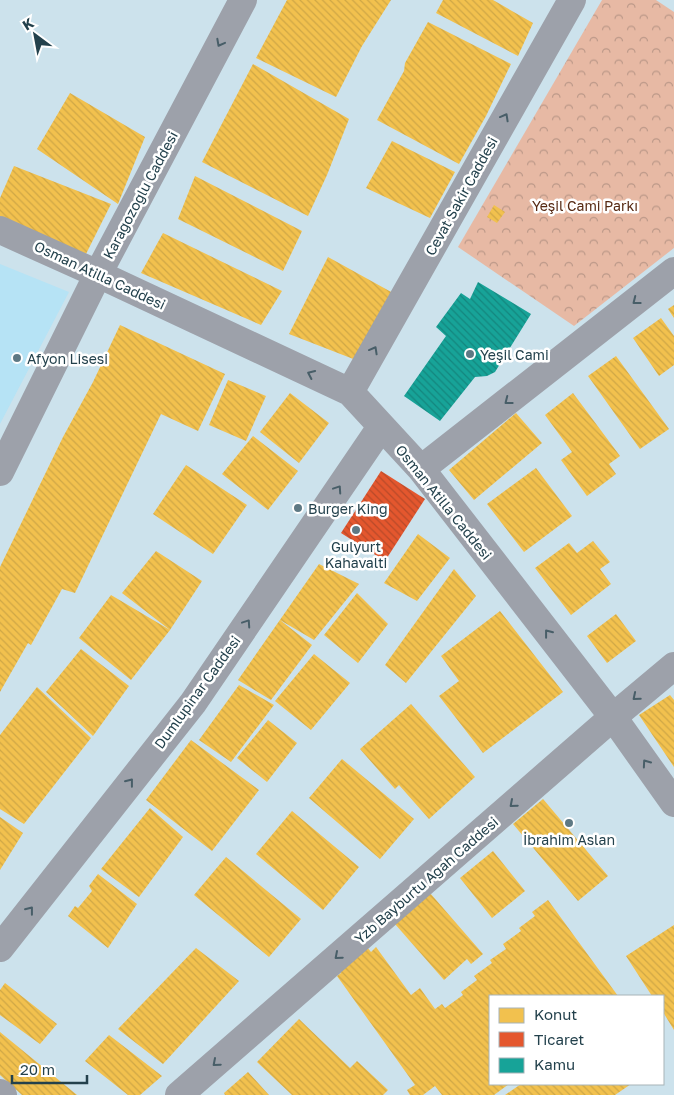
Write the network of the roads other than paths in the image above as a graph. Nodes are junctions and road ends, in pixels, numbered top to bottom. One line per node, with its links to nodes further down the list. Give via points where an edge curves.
1 (243, 0): 5 (street, Karagozoglu Caddesi, one-way to 5)
2 (572, 0): 6 (street, Cevat Sakir Caddesi, one-way to 2)
3 (0, 230): 5 (street, Osman Atilla Caddesi)
4 (674, 271): 8 (street, one-way to 8)
5 (98, 274): 6 (street, Osman Atilla Caddesi, one-way to 5); 9 (street, Karagozoglu Caddesi)
6 (350, 392): 7 (street, Osman Atilla Caddesi)
7 (380, 426): 8 (street, Osman Atilla Caddesi); 13 (street, Dumlupinar Caddesi, one-way to 7, via 193,703)
8 (420, 469): 11 (street, Osman Atilla Caddesi, one-way to 8)
9 (0, 472)
10 (674, 666): 11 (street, Yzb Bayburtu Agah Caddesi, one-way to 11)
11 (613, 717): 12 (street, Osman Atilla Caddesi, one-way to 11); 14 (street, Yzb Bayburtu Agah Caddesi, one-way to 14)
12 (674, 803)
13 (0, 948)
14 (179, 1095)

